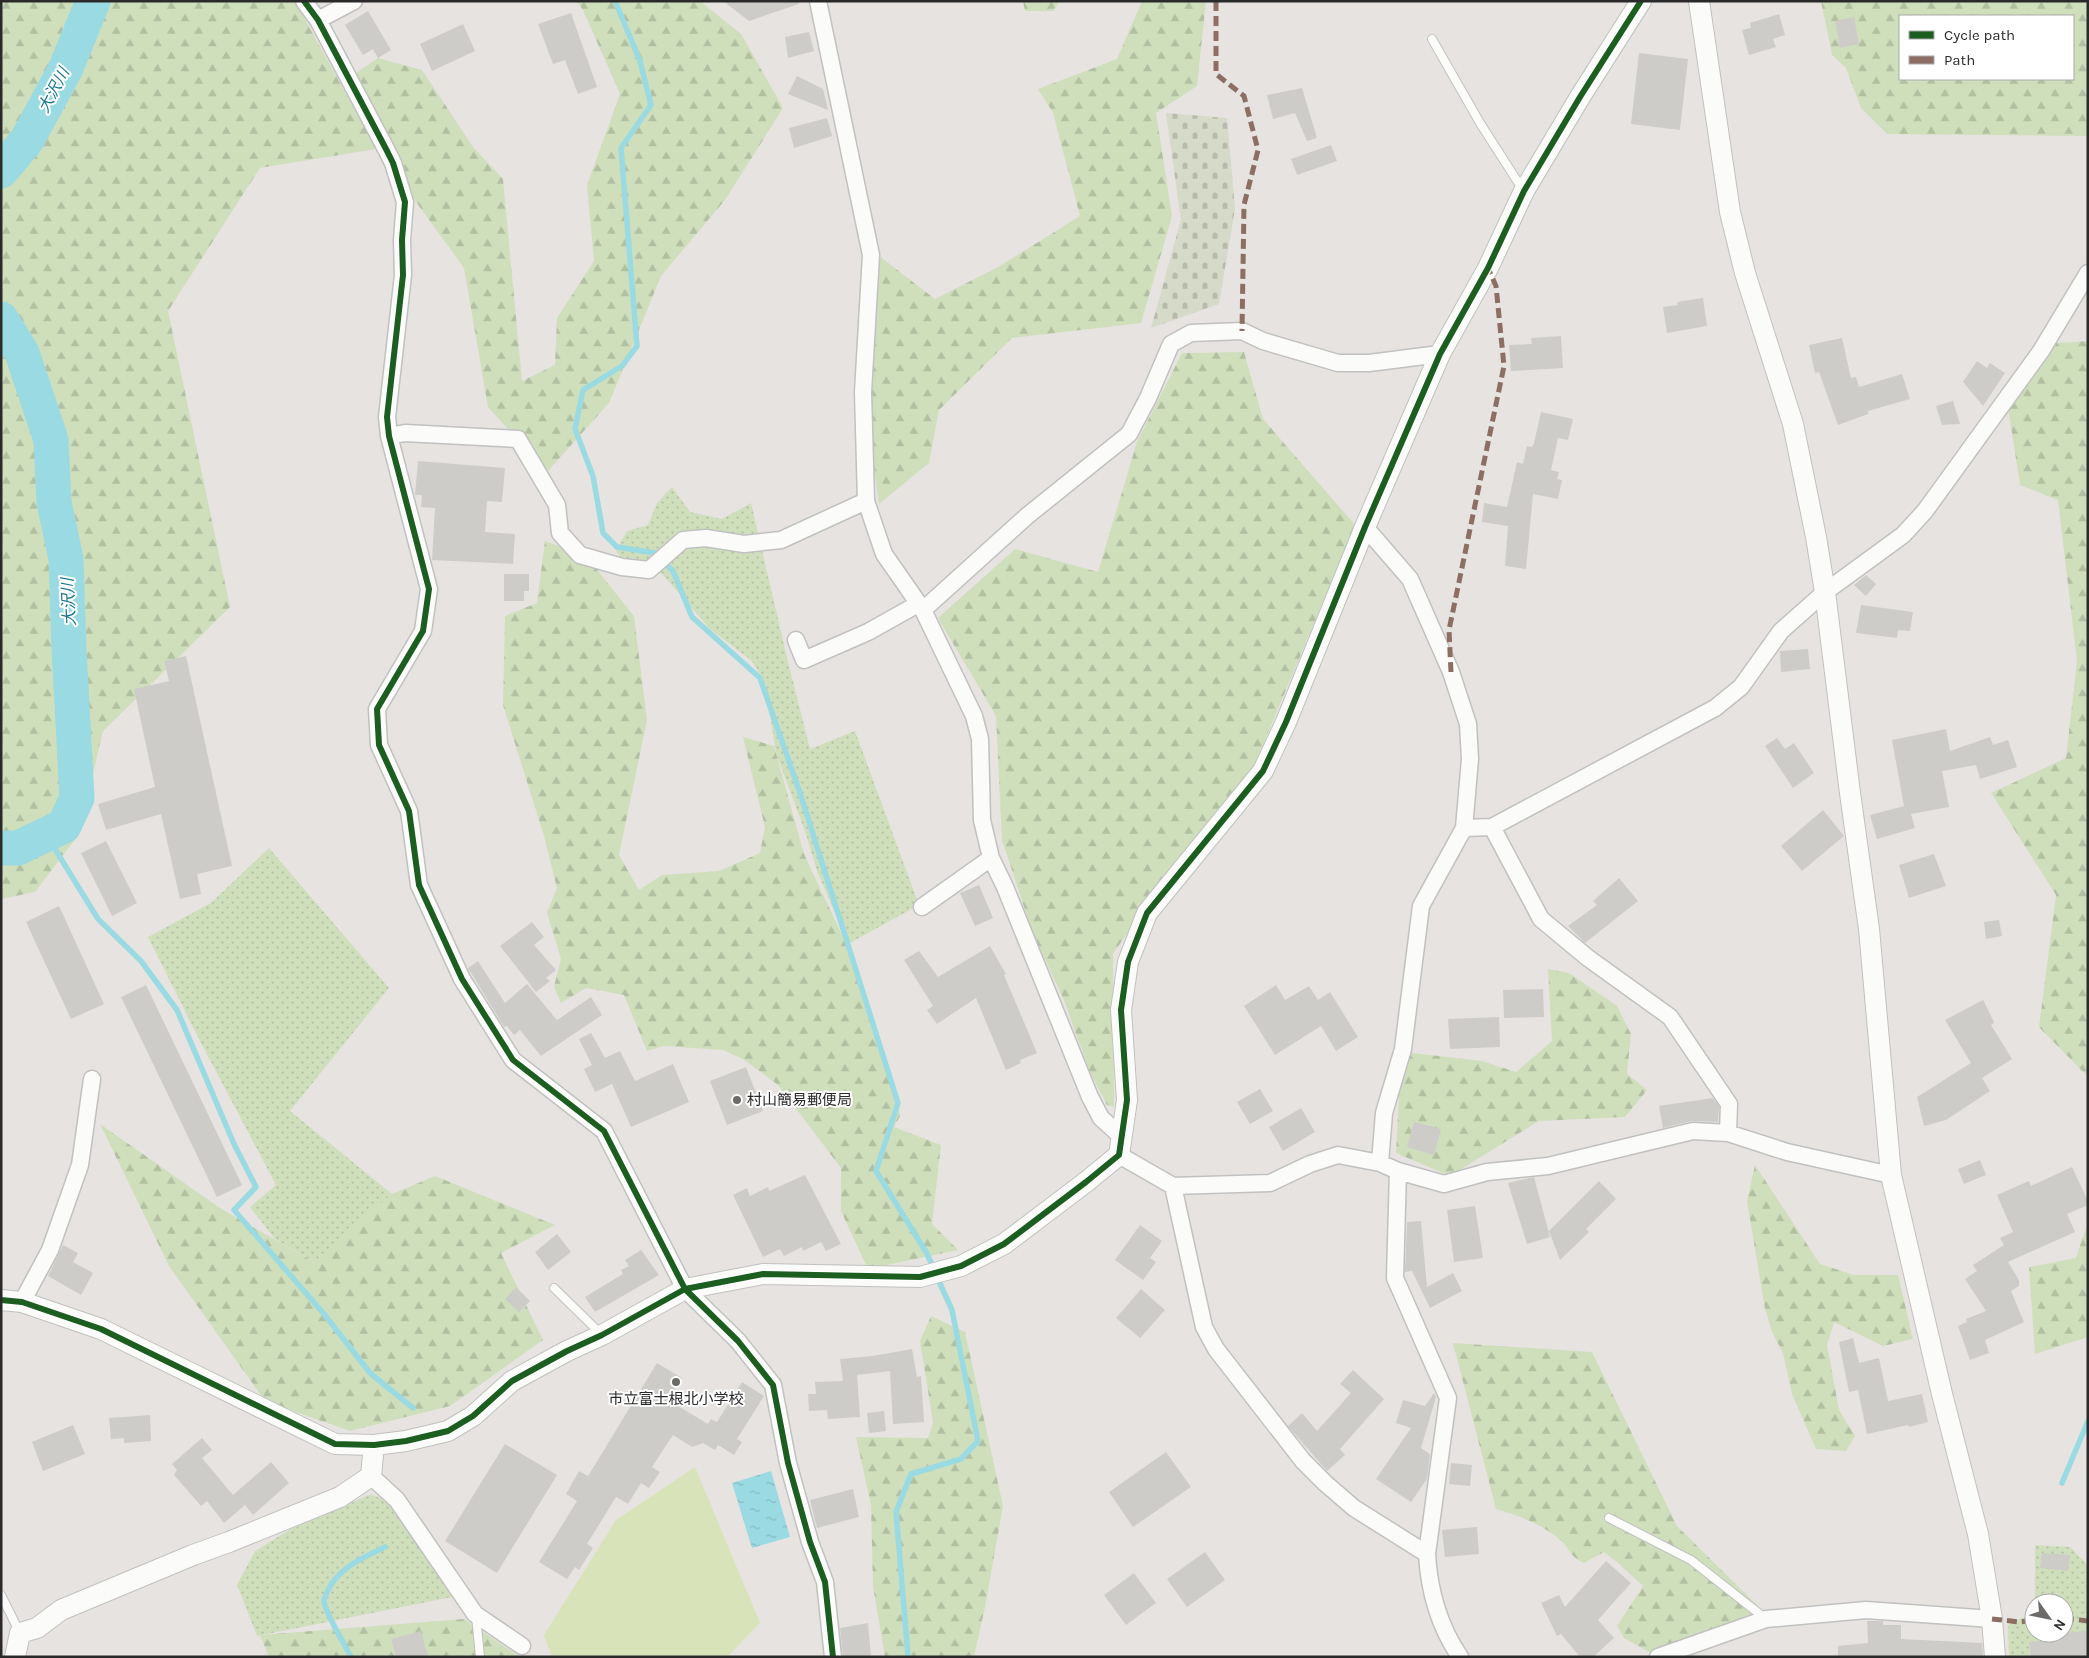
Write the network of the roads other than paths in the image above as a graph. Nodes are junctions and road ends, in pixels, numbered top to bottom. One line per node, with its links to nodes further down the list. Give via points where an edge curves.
1 (304, 1): 6 (street)
2 (354, 1): 6 (street)
3 (818, 1): 12 (street, via 872,255 863,392)
4 (1642, 1): 8 (street)
5 (1699, 1): 14 (street, via 1730,212 1745,273 1793,424)
6 (318, 20): 11 (street, via 393,163 405,202 403,275 386,417)
7 (1432, 39): 8 (lane)
8 (1524, 192): 10 (street, via 1488,268)
9 (2088, 273): 14 (street, via 2041,350 1925,511 1903,534)
10 (1440, 354): 13 (street); 15 (street, via 1369,363 1338,363 1263,341 1242,331 1191,333 1171,344 1130,434)
11 (389, 436): 12 (street, via 405,433 518,439 557,505 560,533 580,555 626,568 648,570 683,540 706,538 744,544 782,540); 29 (street, via 429,589 423,631 377,708 379,745 409,811 419,885 462,979 513,1060 604,1131)
12 (866, 501): 15 (street, via 884,554)
13 (1365, 527): 18 (street, via 1410,579 1468,724 1470,759); 23 (street, via 1263,771 1147,913 1128,962 1121,1010 1127,1100)
14 (1825, 592): 17 (street, via 1781,631 1741,687 1715,708); 26 (street, via 1869,929)
15 (920, 607): 16 (street, via 804,660); 19 (street, via 974,716 980,739 982,820)
16 (796, 640)
17 (1492, 827): 18 (street); 22 (street, via 1541,919 1588,958 1670,1017 1729,1104)
18 (1464, 828): 24 (street, via 1421,906 1403,1049 1384,1113)
19 (991, 858): 20 (street); 23 (street, via 1090,1097)
20 (922, 907)
21 (92, 1078): 31 (street, via 80,1165 50,1250)
22 (1728, 1133): 25 (street, via 1693,1131 1548,1166 1487,1172 1444,1184); 26 (street, via 1787,1152)
23 (1120, 1146): 27 (street); 29 (street, via 1086,1182 1004,1244 962,1266 920,1277 763,1274)
24 (1380, 1163): 25 (street); 27 (street, via 1338,1155 1270,1183)
25 (1398, 1171): 36 (street, via 1395,1278 1448,1398)
26 (1891, 1175): 39 (street, via 1978,1534)
27 (1173, 1186): 36 (street, via 1204,1327 1216,1349 1302,1461 1354,1508)
28 (554, 1288): 32 (lane)
29 (685, 1289): 32 (street); 45 (street, via 738,1341 773,1385 788,1463 825,1582)
30 (1, 1300): 31 (street)
31 (22, 1302): 33 (street, via 101,1329 335,1444)
32 (602, 1335): 33 (street, via 512,1381 473,1416 448,1431)
33 (374, 1445): 34 (street)
34 (371, 1476): 38 (street, via 397,1500); 41 (street, via 340,1497 193,1555 70,1607 37,1628)
35 (1609, 1518): 40 (lane, via 1691,1560)
36 (1427, 1554): 46 (street, via 1434,1603)
37 (1, 1595): 41 (lane)
38 (475, 1614): 42 (street); 44 (lane)
39 (1992, 1618): 40 (street, via 1866,1610); 48 (street)
40 (1766, 1619): 47 (street)
41 (20, 1632): 43 (street)
42 (523, 1648)
43 (15, 1657)
44 (480, 1657)
45 (833, 1657)
46 (1460, 1657)
47 (1658, 1657)
48 (1995, 1657)

